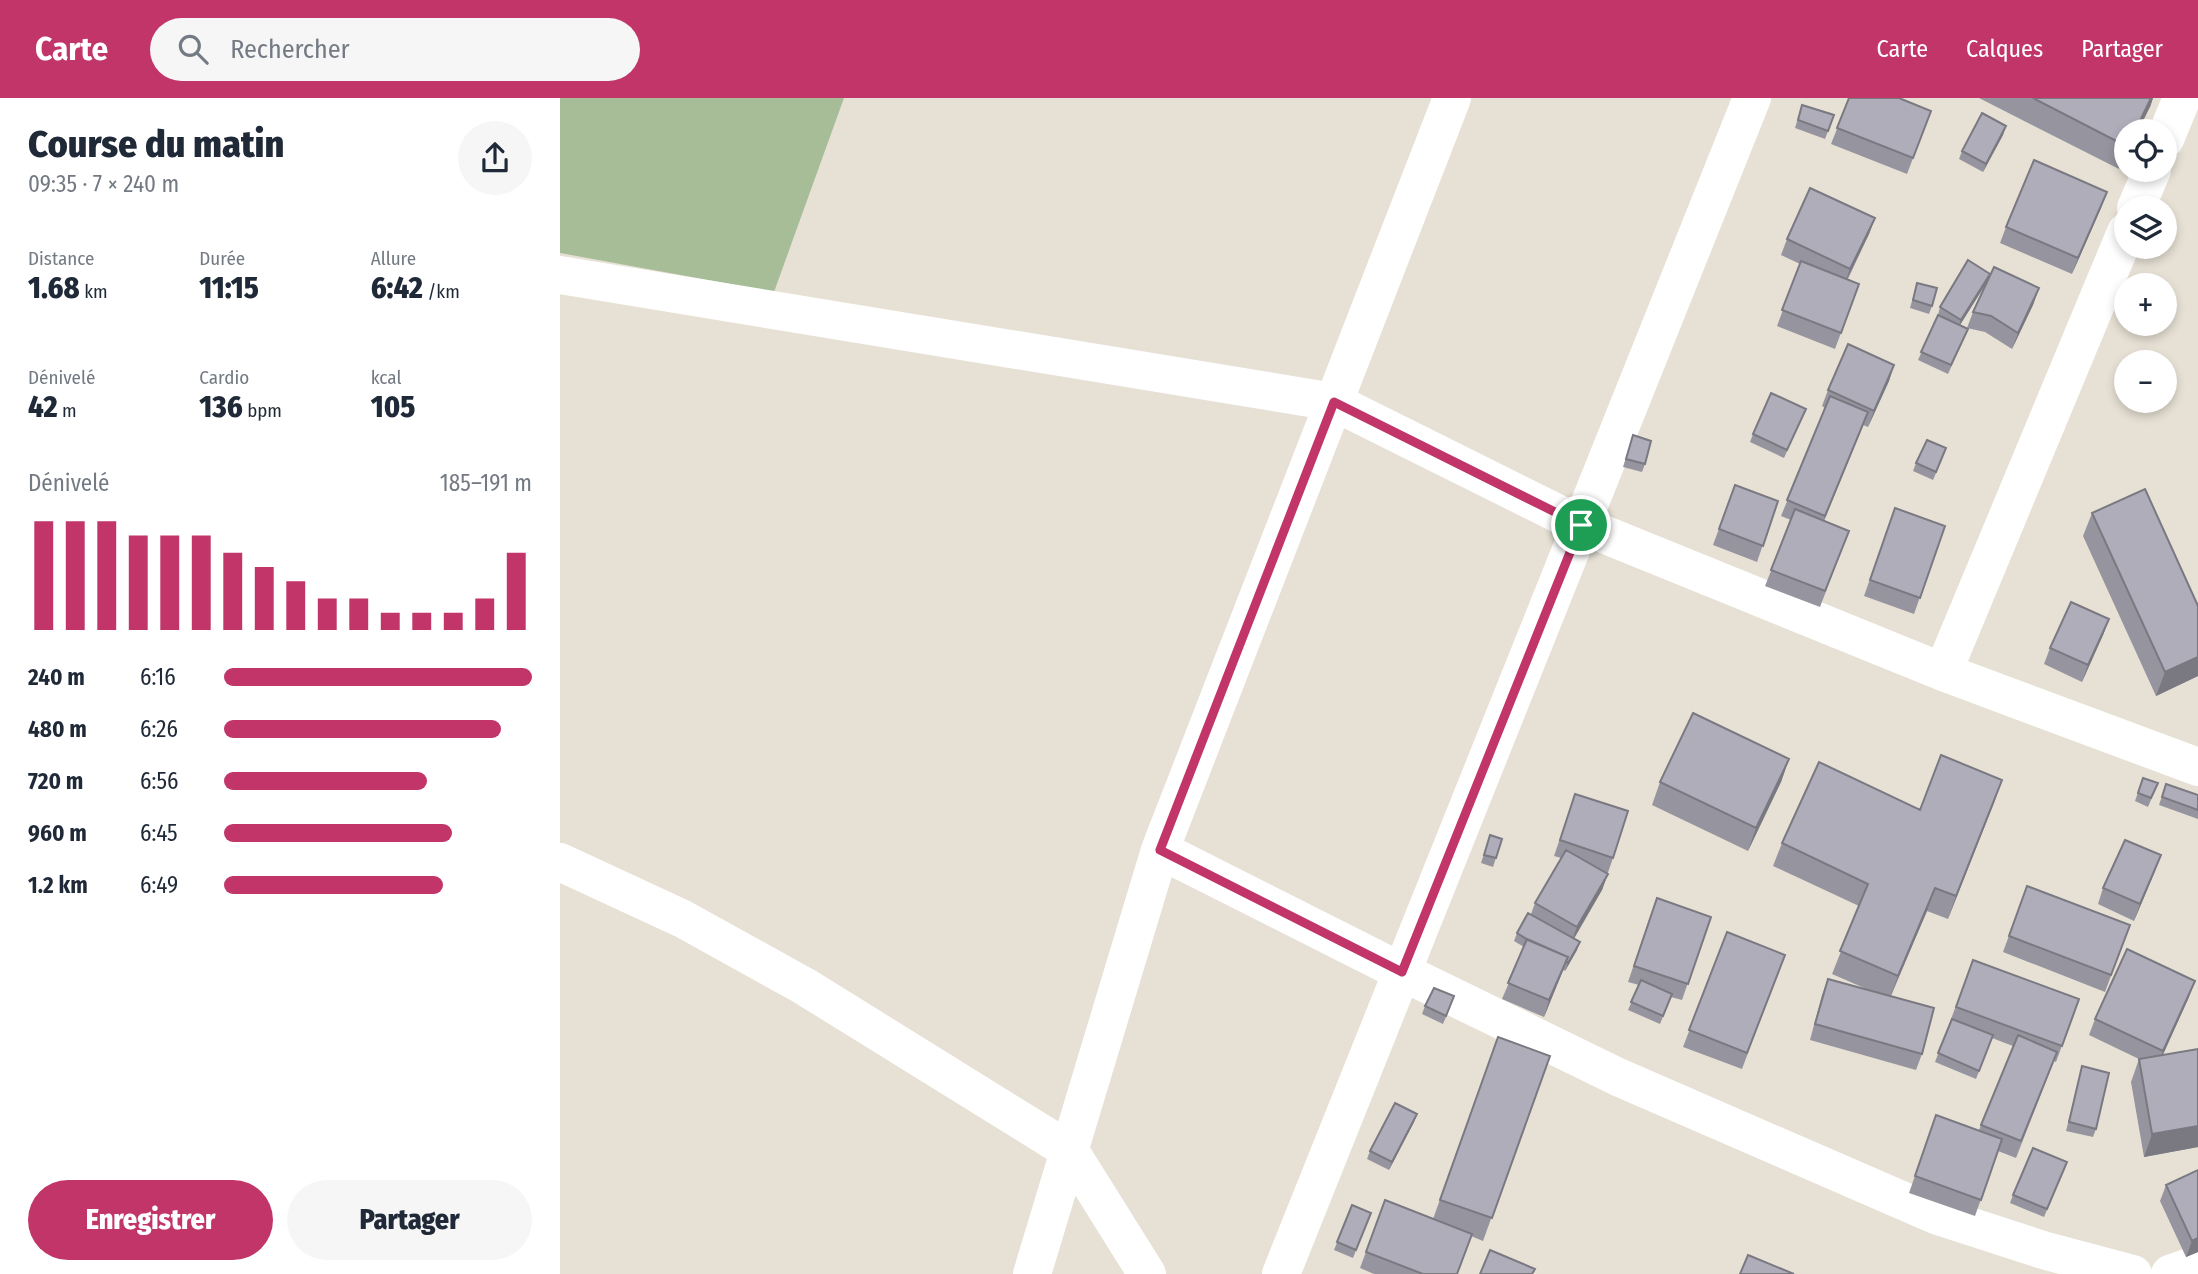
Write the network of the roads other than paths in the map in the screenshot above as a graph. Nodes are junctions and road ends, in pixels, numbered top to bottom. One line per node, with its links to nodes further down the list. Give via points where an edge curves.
1 (1452, 98): 7 (street)
2 (1752, 98): 8 (street)
3 (2182, 98): 4 (street)
4 (2173, 119)
5 (2115, 259): 9 (street)
6 (560, 275): 7 (street)
7 (1334, 402): 8 (street); 11 (street)
8 (1581, 525): 9 (street); 13 (street)
9 (1943, 672): 10 (street)
10 (2198, 767)
11 (1160, 850): 13 (street); 14 (street)
12 (560, 862): 14 (street, via 683,919 804,986)
13 (1402, 972): 18 (street); 19 (street, via 1618,1077 1938,1216)
14 (1070, 1151): 16 (street); 17 (street)
15 (2198, 1264): 20 (street)
16 (1032, 1274)
17 (1147, 1274)
18 (1281, 1274)
19 (2133, 1274)
20 (2170, 1274)

